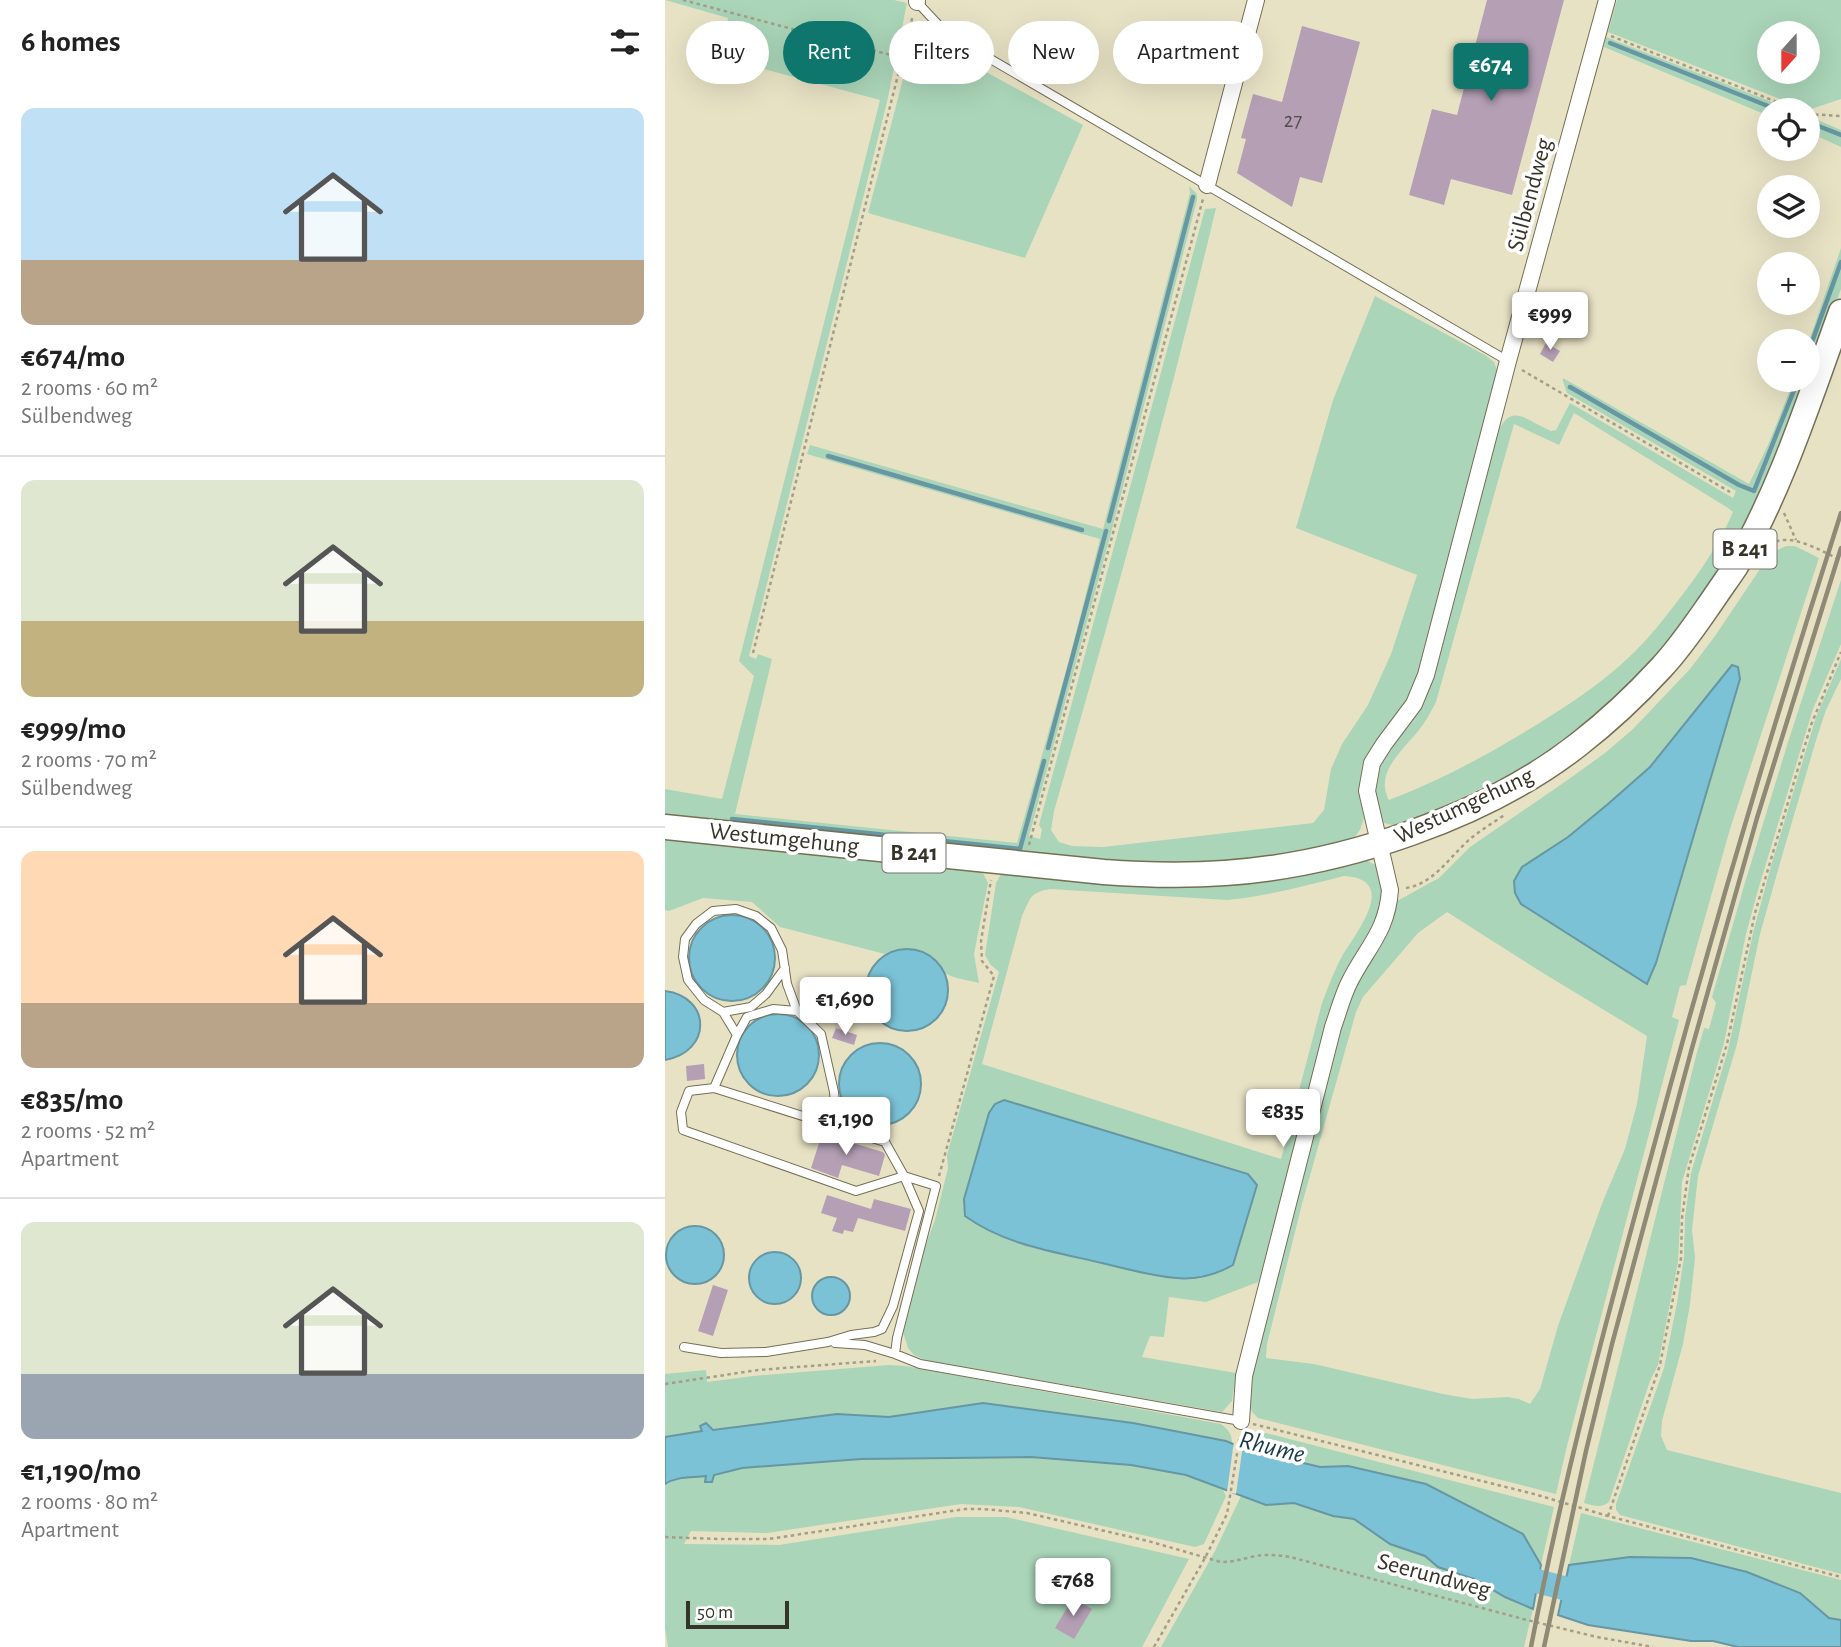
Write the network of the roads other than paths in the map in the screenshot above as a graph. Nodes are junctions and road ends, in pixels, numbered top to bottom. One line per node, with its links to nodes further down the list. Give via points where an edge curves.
1 (1256, 0): 4 (street)
2 (1607, 0): 6 (street, Sülbendweg)
3 (917, 1): 4 (lane, via 946,33)
4 (1207, 186): 6 (lane)
5 (1841, 312): 8 (main road, Westumgehung / B 241, via 1756,528 1735,567 1661,668 1580,744 1545,768 1461,812)
6 (1508, 361): 8 (street, Sülbendweg, via 1426,675 1414,704 1372,763 1367,791)
7 (665, 827): 8 (main road, Westumgehung / B 241, via 1104,873 1164,875 1283,866)
8 (1379, 844): 19 (street, Sülbendweg, via 1389,905 1374,943 1347,987 1333,1027 1244,1376)
9 (785, 968): 10 (lane); 11 (lane, via 751,1007); 11 (lane, via 771,928 756,916 736,909 713,911 685,939 683,957 688,980 704,1000)
10 (797, 1011): 12 (lane, via 773,1009 747,1017); 14 (lane, via 821,1034)
11 (723, 1012): 12 (lane)
12 (737, 1035): 13 (lane)
13 (714, 1088): 14 (lane); 15 (lane, via 689,1091 681,1112 683,1129 856,1191)
14 (837, 1127): 15 (lane, via 885,1142)
15 (904, 1177): 16 (lane, via 919,1211 887,1321 874,1332); 18 (lane, via 936,1186)
16 (828, 1342): 17 (lane, via 766,1352 721,1353); 18 (lane, via 865,1345)
17 (684, 1347)
18 (895, 1354): 19 (lane, via 920,1364)
19 (1241, 1421)

